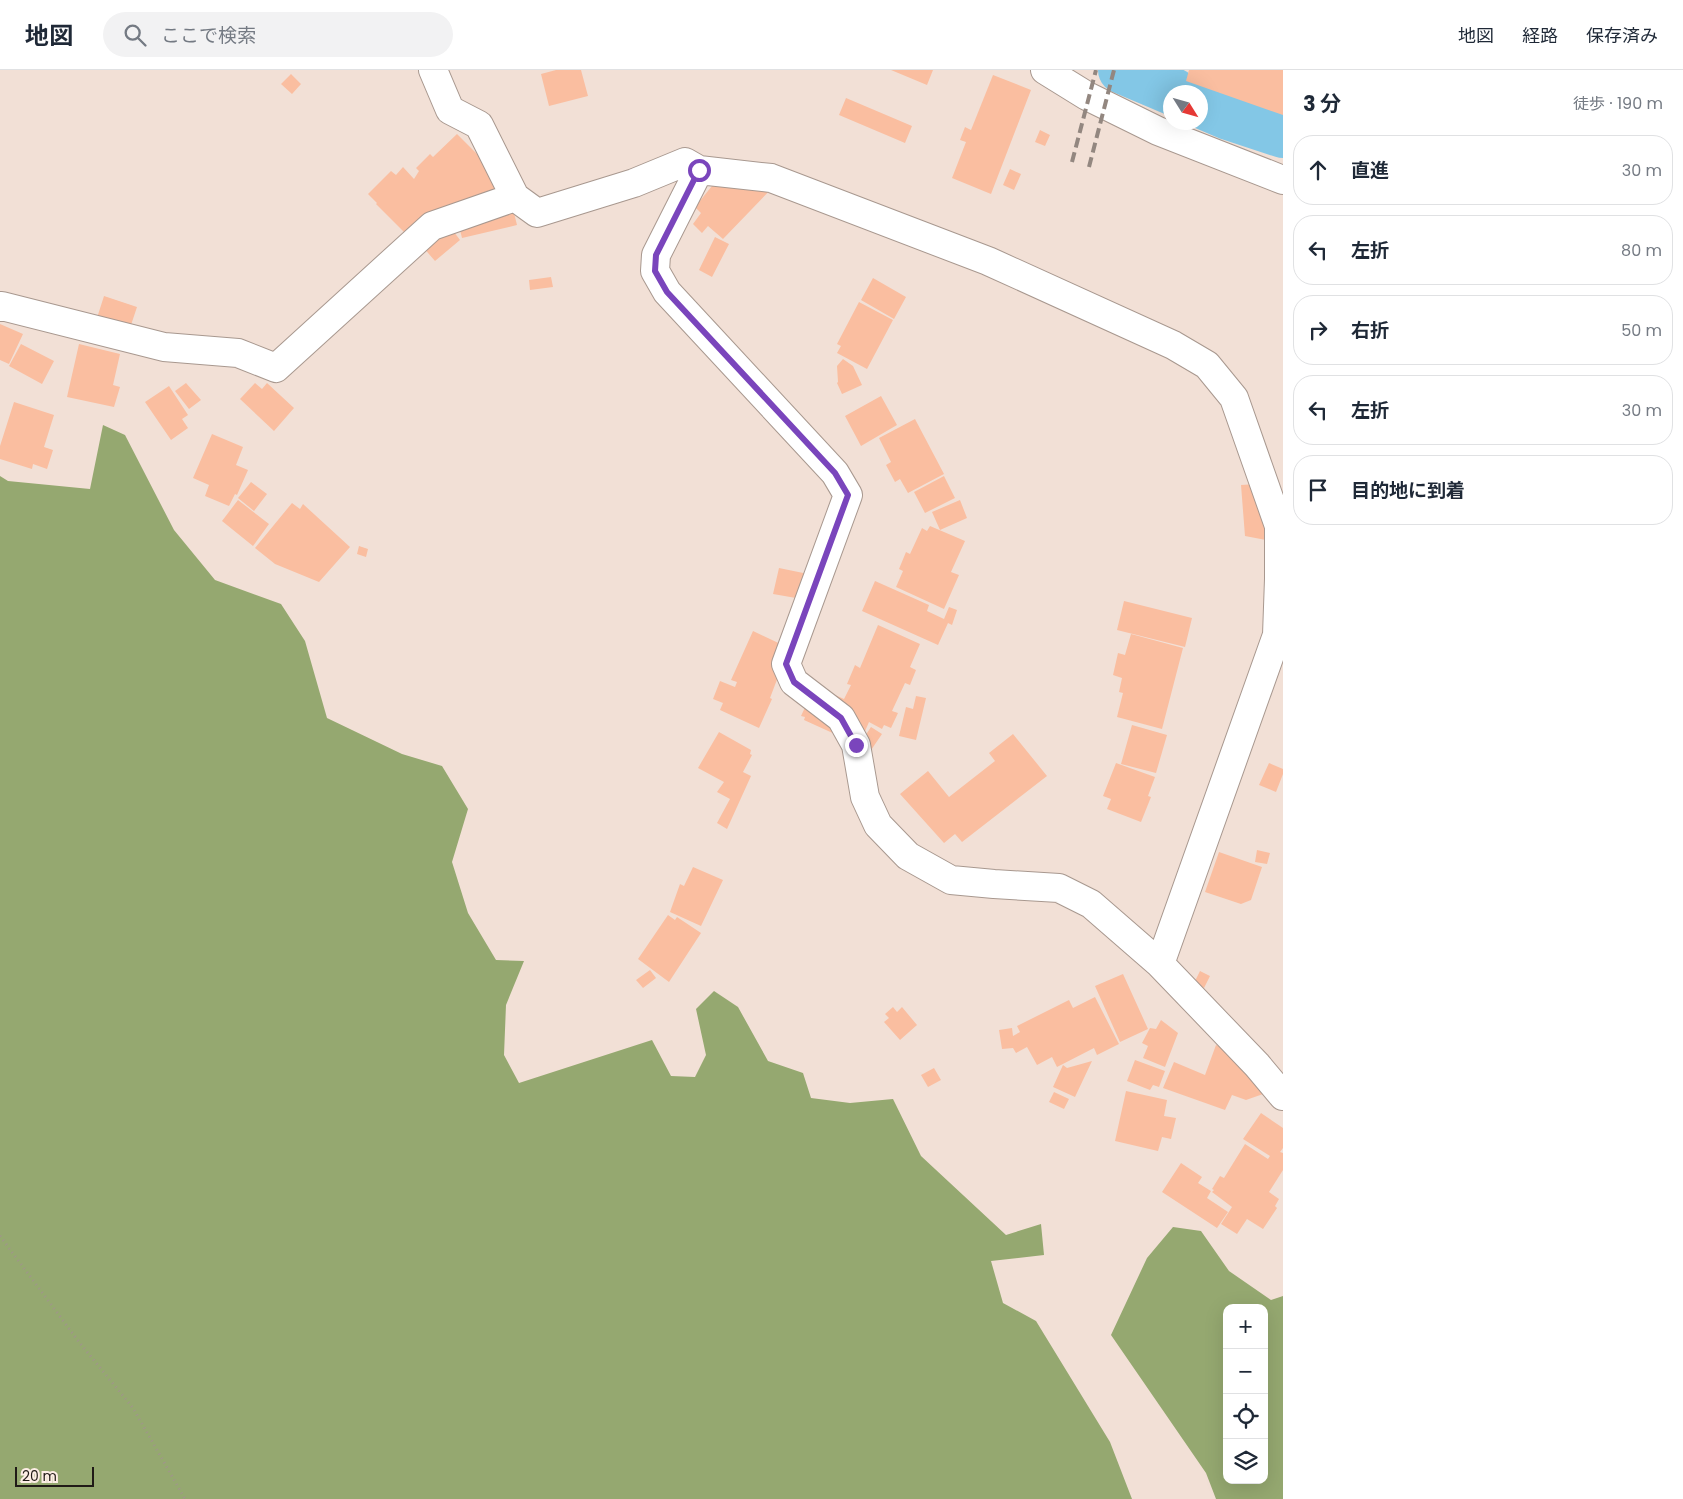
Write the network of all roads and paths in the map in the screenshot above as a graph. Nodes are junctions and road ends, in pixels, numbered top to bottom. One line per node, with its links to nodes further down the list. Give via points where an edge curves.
1 (433, 70): 5 (street, via 450,110 479,125)
2 (1045, 70): 4 (street, via 1087,96 1158,131)
3 (699, 170): 5 (street, via 685,162 634,183 537,212); 7 (street, via 656,255 655,271 667,292 835,473 848,495 786,664 794,682 841,718 856,745 865,796 878,824 908,856 951,880 1059,888 1091,904); 7 (street, via 772,178 988,262 1173,345 1207,365 1234,398 1279,526 1277,635)
4 (1283, 180)
5 (516, 197): 6 (street, via 432,226 276,368 238,353 164,347)
6 (0, 307)
7 (1160, 964): 8 (street)
8 (1283, 1096)
9 (0, 1236): 10 (path, via 78,1342 133,1408)
10 (186, 1499)

